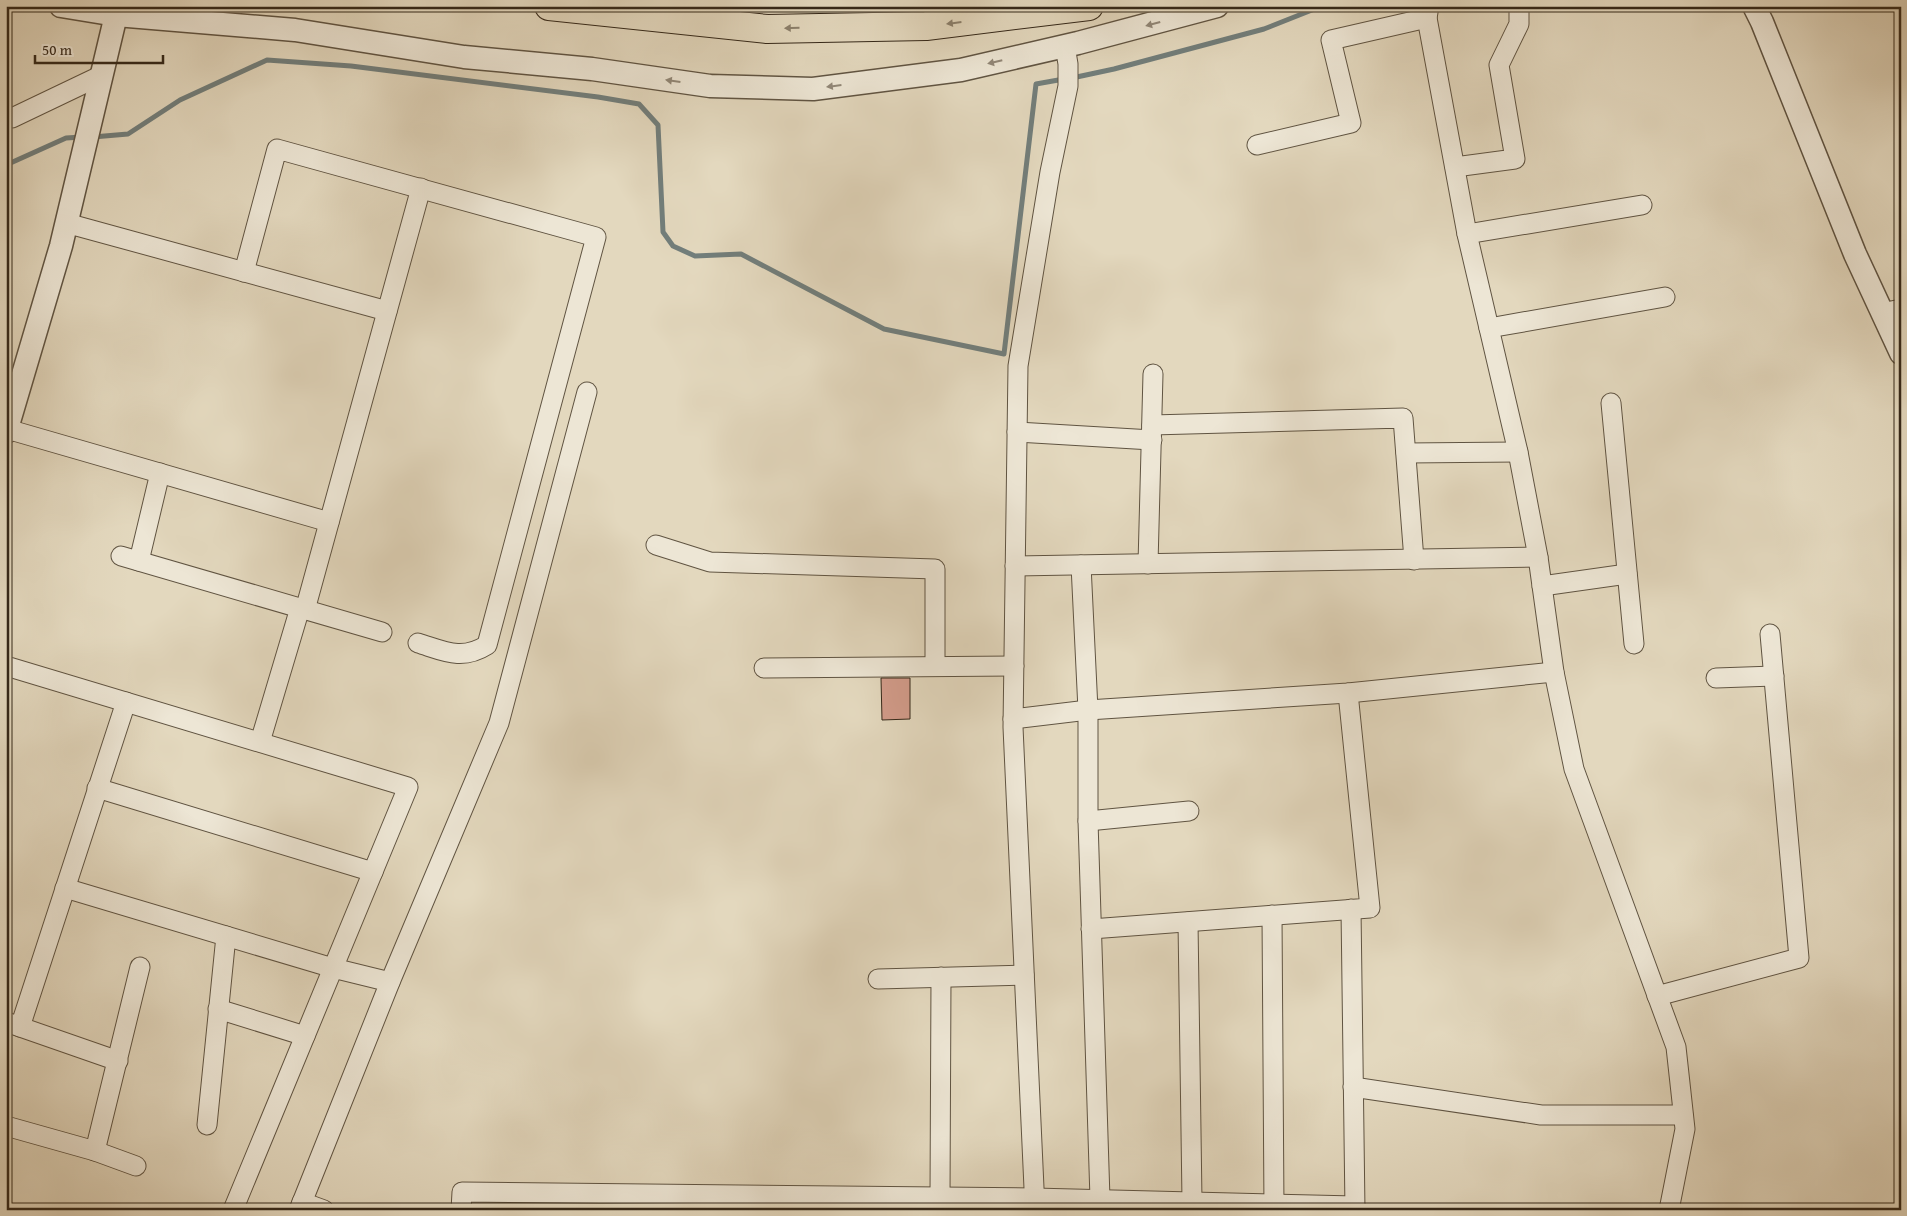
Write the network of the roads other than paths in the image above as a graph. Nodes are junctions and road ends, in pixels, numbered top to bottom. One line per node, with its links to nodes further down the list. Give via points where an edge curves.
1 (61, 6): 9 (street)
2 (549, 6): 3 (highway, one-way to 2, via 926,26 767,29)
3 (1089, 6)
4 (1217, 6): 10 (street, one-way to 10)
5 (1519, 6): 14 (street, via 1519,24 1499,65 1515,158)
6 (1754, 6): 22 (street, via 1855,254)
7 (1428, 12): 13 (street, via 1332,40 1351,123); 14 (street)
8 (168, 13): 9 (street); 10 (street, one-way to 8, via 813,89 710,86 592,69 464,57)
9 (116, 15): 11 (street)
10 (1066, 55): 29 (street, via 1068,86 1050,172 1018,366)
11 (102, 75): 12 (street, via 12,118); 17 (street)
12 (6, 117)
13 (1257, 146)
14 (1455, 167): 18 (street)
15 (420, 188): 19 (street, via 277,149); 21 (street); 48 (street, via 596,237 487,645 476,652 458,655)
16 (1642, 205): 18 (street)
17 (66, 224): 19 (street); 28 (street)
18 (1467, 234): 23 (street)
19 (244, 272): 21 (street)
20 (1665, 297): 23 (street)
21 (387, 311): 34 (street)
22 (1891, 311): 24 (street)
23 (1489, 328): 31 (street)
24 (1901, 353)
25 (1153, 374): 30 (street)
26 (587, 392): 77 (street, via 499,723)
27 (1611, 403): 43 (street)
28 (7, 430): 33 (street)
29 (1017, 432): 30 (street); 42 (street)
30 (1152, 432): 32 (street, via 1403,418); 40 (street)
31 (1518, 452): 32 (street); 37 (street)
32 (1406, 453): 38 (street)
33 (160, 473): 34 (street); 39 (street)
34 (329, 522): 45 (street)
35 (656, 545): 51 (street, via 710,562 935,569)
36 (121, 556): 39 (street)
37 (1538, 557): 38 (street); 44 (street)
38 (1414, 560): 40 (street)
39 (139, 561): 45 (street)
40 (1148, 564): 41 (street)
41 (1081, 565): 42 (street); 59 (street)
42 (1015, 566): 52 (street)
43 (1627, 574): 44 (street); 49 (street)
44 (1542, 586): 54 (street)
45 (302, 609): 46 (street); 61 (street)
46 (382, 632)
47 (1770, 634): 55 (street)
48 (418, 643)
49 (1634, 644)
50 (6, 666): 58 (street)
51 (935, 666): 52 (street); 53 (street)
52 (1014, 666): 60 (street)
53 (764, 668)
54 (1554, 672): 57 (street); 78 (street, via 1574,769)
55 (1774, 676): 56 (street); 78 (street, via 1799,958)
56 (1716, 678)
57 (1348, 693): 59 (street); 67 (street, via 1370,908)
58 (126, 702): 61 (street); 62 (street)
59 (1088, 710): 60 (street); 64 (street)
60 (1013, 719): 74 (street)
61 (260, 742): 65 (street, via 408,787)
62 (97, 788): 65 (street); 66 (street)
63 (1188, 811): 64 (street)
64 (1088, 821): 70 (street)
65 (373, 872): 73 (street)
66 (65, 888): 71 (street); 80 (street)
67 (1351, 909): 68 (street); 83 (street)
68 (1272, 915): 69 (street); 94 (street)
69 (1188, 922): 70 (street); 92 (street)
70 (1091, 929): 90 (street)
71 (226, 936): 73 (street); 79 (street)
72 (140, 967): 82 (street)
73 (333, 968): 77 (street); 81 (street)
74 (1024, 974): 75 (street); 91 (street)
75 (941, 977): 76 (street); 89 (street)
76 (878, 979)
77 (390, 982): 93 (street)
78 (1657, 996): 84 (street, via 1676,1047)
79 (218, 1009): 81 (street); 85 (street)
80 (13, 1025): 82 (street)
81 (304, 1036): 96 (street)
82 (118, 1060): 87 (street)
83 (1353, 1087): 84 (street, via 1541,1115); 95 (street)
84 (1683, 1115): 99 (street, via 1685,1130)
85 (206, 1125)
86 (6, 1126): 87 (street)
87 (95, 1151): 88 (street)
88 (136, 1166)
89 (928, 1201): 91 (street); 98 (street, via 462,1192)
90 (1112, 1203): 91 (street); 92 (street)
91 (1035, 1204)
92 (1187, 1204): 94 (street)
93 (300, 1206): 97 (street)
94 (1274, 1207): 95 (street)
95 (1355, 1208)
96 (233, 1210)
97 (324, 1210)
98 (461, 1210)
99 (1669, 1210)

